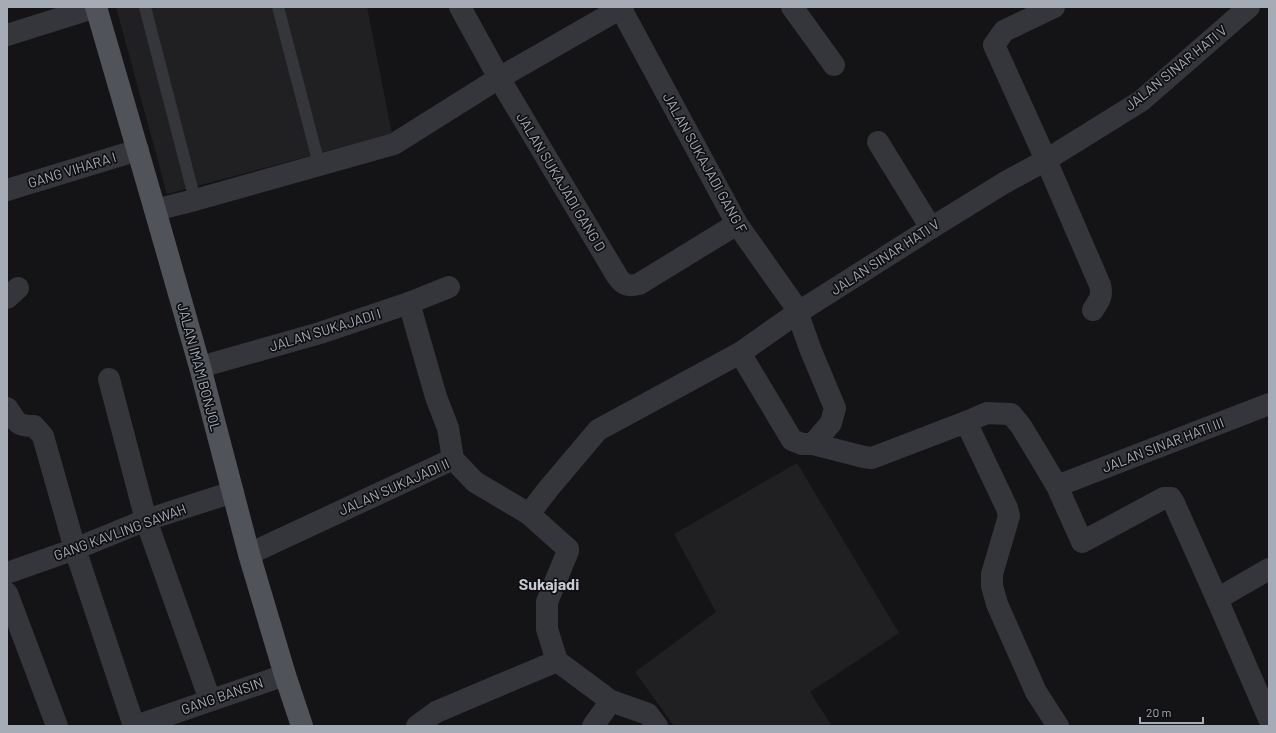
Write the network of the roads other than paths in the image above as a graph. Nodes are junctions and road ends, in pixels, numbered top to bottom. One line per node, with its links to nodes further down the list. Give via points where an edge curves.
1 (96, 7): 9 (street); 13 (main road, JALAN IMAM BONJOL)
2 (145, 7): 17 (lane)
3 (278, 7): 15 (lane)
4 (460, 7): 11 (street, JALAN SUKAJADI GANG D)
5 (621, 7): 11 (street); 19 (street, JALAN SUKAJADI GANG F)
6 (792, 7): 10 (street)
7 (1054, 7): 14 (street, via 1004,31 994,45)
8 (1249, 7): 14 (street, JALAN SINAR HATI V, via 1141,101)
9 (7, 34)
10 (834, 65)
11 (500, 78): 15 (street, via 394,144); 19 (street, JALAN SUKAJADI GANG D, via 616,276 624,284 639,284)
12 (878, 142): 20 (street)
13 (138, 150): 16 (street, GANG VIHARA I); 18 (main road, JALAN IMAM BONJOL)
14 (1046, 160): 20 (street, JALAN SINAR HATI V); 23 (street, via 1100,285 1102,292)
15 (320, 164): 17 (street)
16 (7, 190)
17 (194, 200): 18 (street)
18 (155, 210): 26 (main road, JALAN IMAM BONJOL)
19 (737, 224): 24 (street, JALAN SUKAJADI GANG F, via 795,306)
20 (931, 228): 24 (street, JALAN SINAR HATI V)
21 (449, 287): 22 (street, JALAN SUKAJADI I)
22 (409, 303): 26 (street, JALAN SUKAJADI I, via 320,333); 32 (street, via 436,397 448,428)
23 (1093, 310)
24 (797, 313): 25 (street, JALAN SINAR HATI V); 31 (street, JALAN SUKAJADI GANG F, via 834,408 831,423)
25 (740, 353): 31 (street, via 792,440 802,444); 35 (street, JALAN SINAR HATI V, via 598,430)
26 (200, 367): 34 (main road, JALAN IMAM BONJOL)
27 (109, 379): 36 (street)
28 (1269, 404): 33 (street, JALAN SINAR HATI III)
29 (7, 408): 37 (street, via 18,423 22,426 34,426 44,436)
30 (966, 422): 31 (street, via 872,458); 33 (street, via 987,413 1011,414); 54 (street, via 1009,516 992,574 996,604 1036,692)
31 (813, 444)
32 (454, 459): 35 (street, JALAN SUKAJADI II, via 475,482); 38 (street, JALAN SUKAJADI II)
33 (1057, 486): 42 (street, via 1082,542 1164,498 1170,498)
34 (233, 492): 36 (street, GANG KAVLING SAWAH); 38 (main road, JALAN IMAM BONJOL)
35 (529, 514): 43 (street, JALAN SUKAJADI II, via 568,549 547,602 547,629)
36 (146, 520): 37 (street, GANG KAVLING SAWAH); 45 (street)
37 (75, 549): 40 (street, GANG KAVLING SAWAH); 49 (street)
38 (249, 554): 44 (main road, JALAN IMAM BONJOL)
39 (1269, 568): 42 (street)
40 (7, 573)
41 (7, 593): 48 (street)
42 (1217, 599): 47 (street)
43 (557, 661): 46 (street); 51 (street, via 436,712)
44 (285, 675): 45 (street, GANG BANSIN); 50 (main road, JALAN IMAM BONJOL)
45 (210, 700): 49 (street, GANG BANSIN)
46 (611, 701): 52 (street); 53 (street, via 648,714)
47 (1269, 720)
48 (57, 726)
49 (135, 726)
50 (302, 726)
51 (417, 726)
52 (593, 726)
53 (657, 726)
54 (1058, 726)

